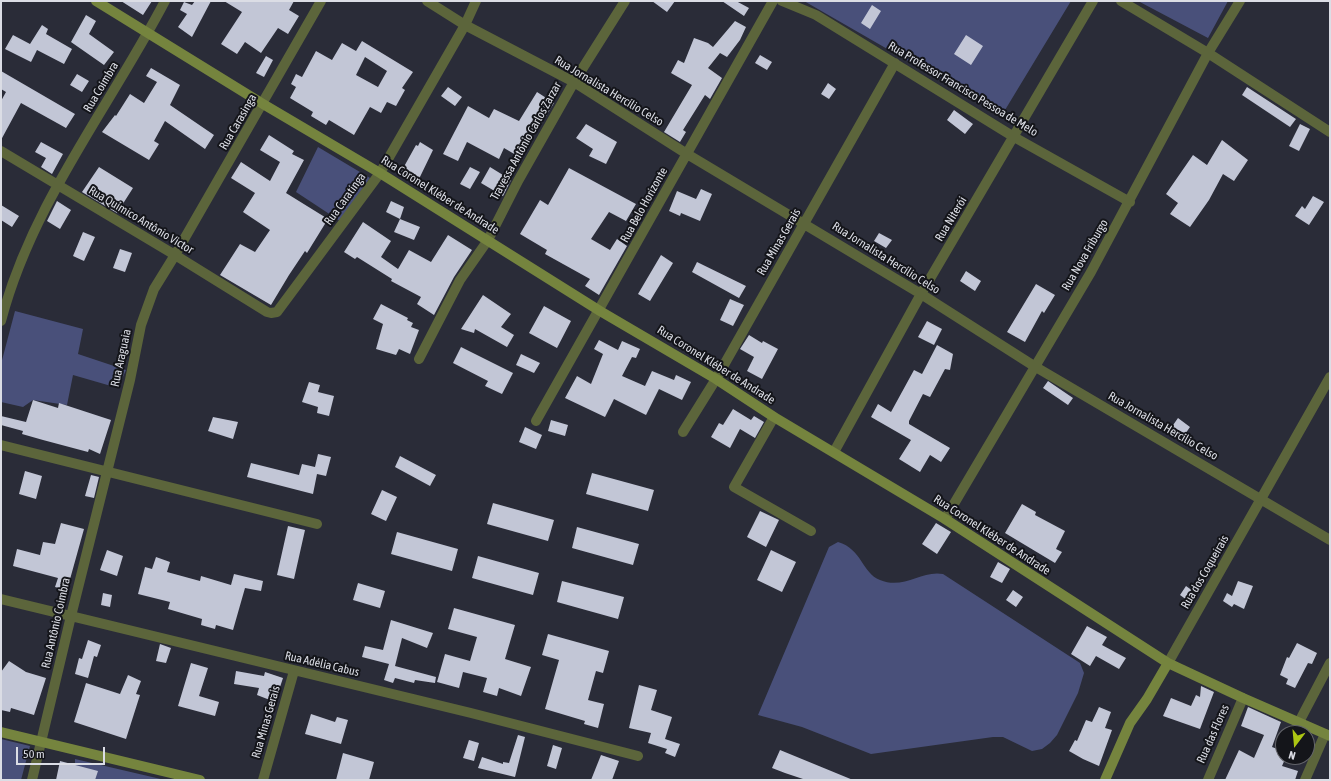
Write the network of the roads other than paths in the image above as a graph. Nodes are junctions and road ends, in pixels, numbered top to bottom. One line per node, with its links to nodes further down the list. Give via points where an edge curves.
1 (96, 1): 13 (main road, Rua Coronel Kléber de Andrade)
2 (165, 1): 13 (street, Rua Coimbra)
3 (321, 1): 17 (street, Rua Carasinga)
4 (427, 1): 12 (street, Rua Jornalista Hercílio Celso)
5 (476, 1): 12 (street, Rua Caratinga)
6 (625, 1): 16 (street, Travessa Antônio Carlos Zarzar)
7 (773, 1): 21 (street, Rua Belo Horizonte)
8 (782, 1): 15 (street, Rua Professor Francisco Pessoa de Melo, via 816,15)
9 (1092, 1): 19 (street, Rua Niterói)
10 (1121, 1): 14 (street)
11 (1240, 1): 14 (street, Rua Nova Friburgo)
12 (465, 25): 16 (street, Rua Jornalista Hercílio Celso); 22 (street, Rua Caratinga)
13 (148, 34): 17 (main road, Rua Coronel Kléber de Andrade); 23 (street, Rua Coimbra)
14 (1208, 53): 18 (street); 24 (street, Rua Nova Friburgo)
15 (895, 63): 19 (street, Rua Professor Francisco Pessoa de Melo); 25 (street, Rua Minas Gerais)
16 (574, 82): 21 (street, Rua Jornalista Hercílio Celso); 26 (street, Travessa Antônio Carlos Zarzar)
17 (263, 104): 22 (main road, Rua Coronel Kléber de Andrade); 27 (street, Rua Carasinga)
18 (1330, 132)
19 (1014, 137): 24 (street, Rua Professor Francisco Pessoa de Melo); 28 (street, Rua Niterói)
20 (1, 151): 23 (street, Rua Químico Antônio Victor)
21 (687, 154): 25 (street, Rua Jornalista Hercílio Celso); 29 (street, Rua Belo Horizonte)
22 (380, 173): 26 (main road, Rua Coronel Kléber de Andrade); 30 (street, Rua Caratinga, via 289,298 277,312)
23 (56, 185): 27 (street, Rua Químico Antônio Victor); 31 (street, Rua Coimbra, via 28,243 7,297)
24 (1130, 202): 33 (street, Rua Nova Friburgo)
25 (804, 223): 28 (street, Rua Jornalista Hercílio Celso); 35 (street, Rua Minas Gerais)
26 (488, 240): 29 (main road, Rua Coronel Kléber de Andrade); 32 (street, Travessa Antônio Carlos Zarzar, via 460,280)
27 (176, 255): 30 (street, Rua Químico Antônio Victor); 41 (street, Rua Araguaia, via 154,289 141,325)
28 (922, 294): 33 (street, Rua Jornalista Hercílio Celso); 40 (street, Rua Niterói)
29 (600, 311): 35 (main road, Rua Coronel Kléber de Andrade); 37 (street, Rua Belo Horizonte)
30 (267, 312)
31 (1, 321)
32 (419, 359)
33 (1034, 366): 42 (street, Rua Jornalista Hercílio Celso); 43 (street, Rua Nova Friburgo)
34 (1330, 377): 42 (street, Rua dos Coqueirais)
35 (716, 379): 36 (main road, Rua Coronel Kléber de Andrade); 38 (street, Rua Minas Gerais)
36 (774, 417): 40 (main road, Rua Coronel Kléber de Andrade); 45 (street, via 734,487)
37 (536, 421)
38 (683, 432)
39 (1, 445): 41 (street)
40 (834, 452): 43 (main road, Rua Coronel Kléber de Andrade)
41 (107, 472): 44 (street); 48 (street, Rua Antônio Coimbra)
42 (1262, 500): 46 (street, Rua Jornalista Hercílio Celso); 49 (street, Rua dos Coqueirais)
43 (945, 519): 49 (main road, Rua Coronel Kléber de Andrade)
44 (317, 524)
45 (811, 531)
46 (1330, 540)
47 (1, 599): 48 (street, Rua Adélia Cabus)
48 (71, 616): 51 (street, Rua Adélia Cabus); 56 (street, Rua Antônio Coimbra)
49 (1168, 663): 52 (main road, Rua Coronel Kléber de Andrade); 61 (main road, Rua dos Coqueirais, via 1130,723)
50 (1330, 663): 53 (street)
51 (294, 671): 57 (street, Rua Adélia Cabus); 60 (street, Rua Minas Gerais)
52 (1243, 698): 53 (main road, Rua Coronel Kléber de Andrade); 62 (street, Rua das Flores)
53 (1299, 722): 55 (main road, Rua Coronel Kléber de Andrade)
54 (1, 732): 56 (main road)
55 (1327, 735): 63 (street)
56 (42, 742): 58 (street, Rua Antônio Coimbra); 59 (main road)
57 (638, 756)
58 (32, 780)
59 (200, 780)
60 (263, 780)
61 (1105, 780)
62 (1208, 780)
63 (1305, 780)

